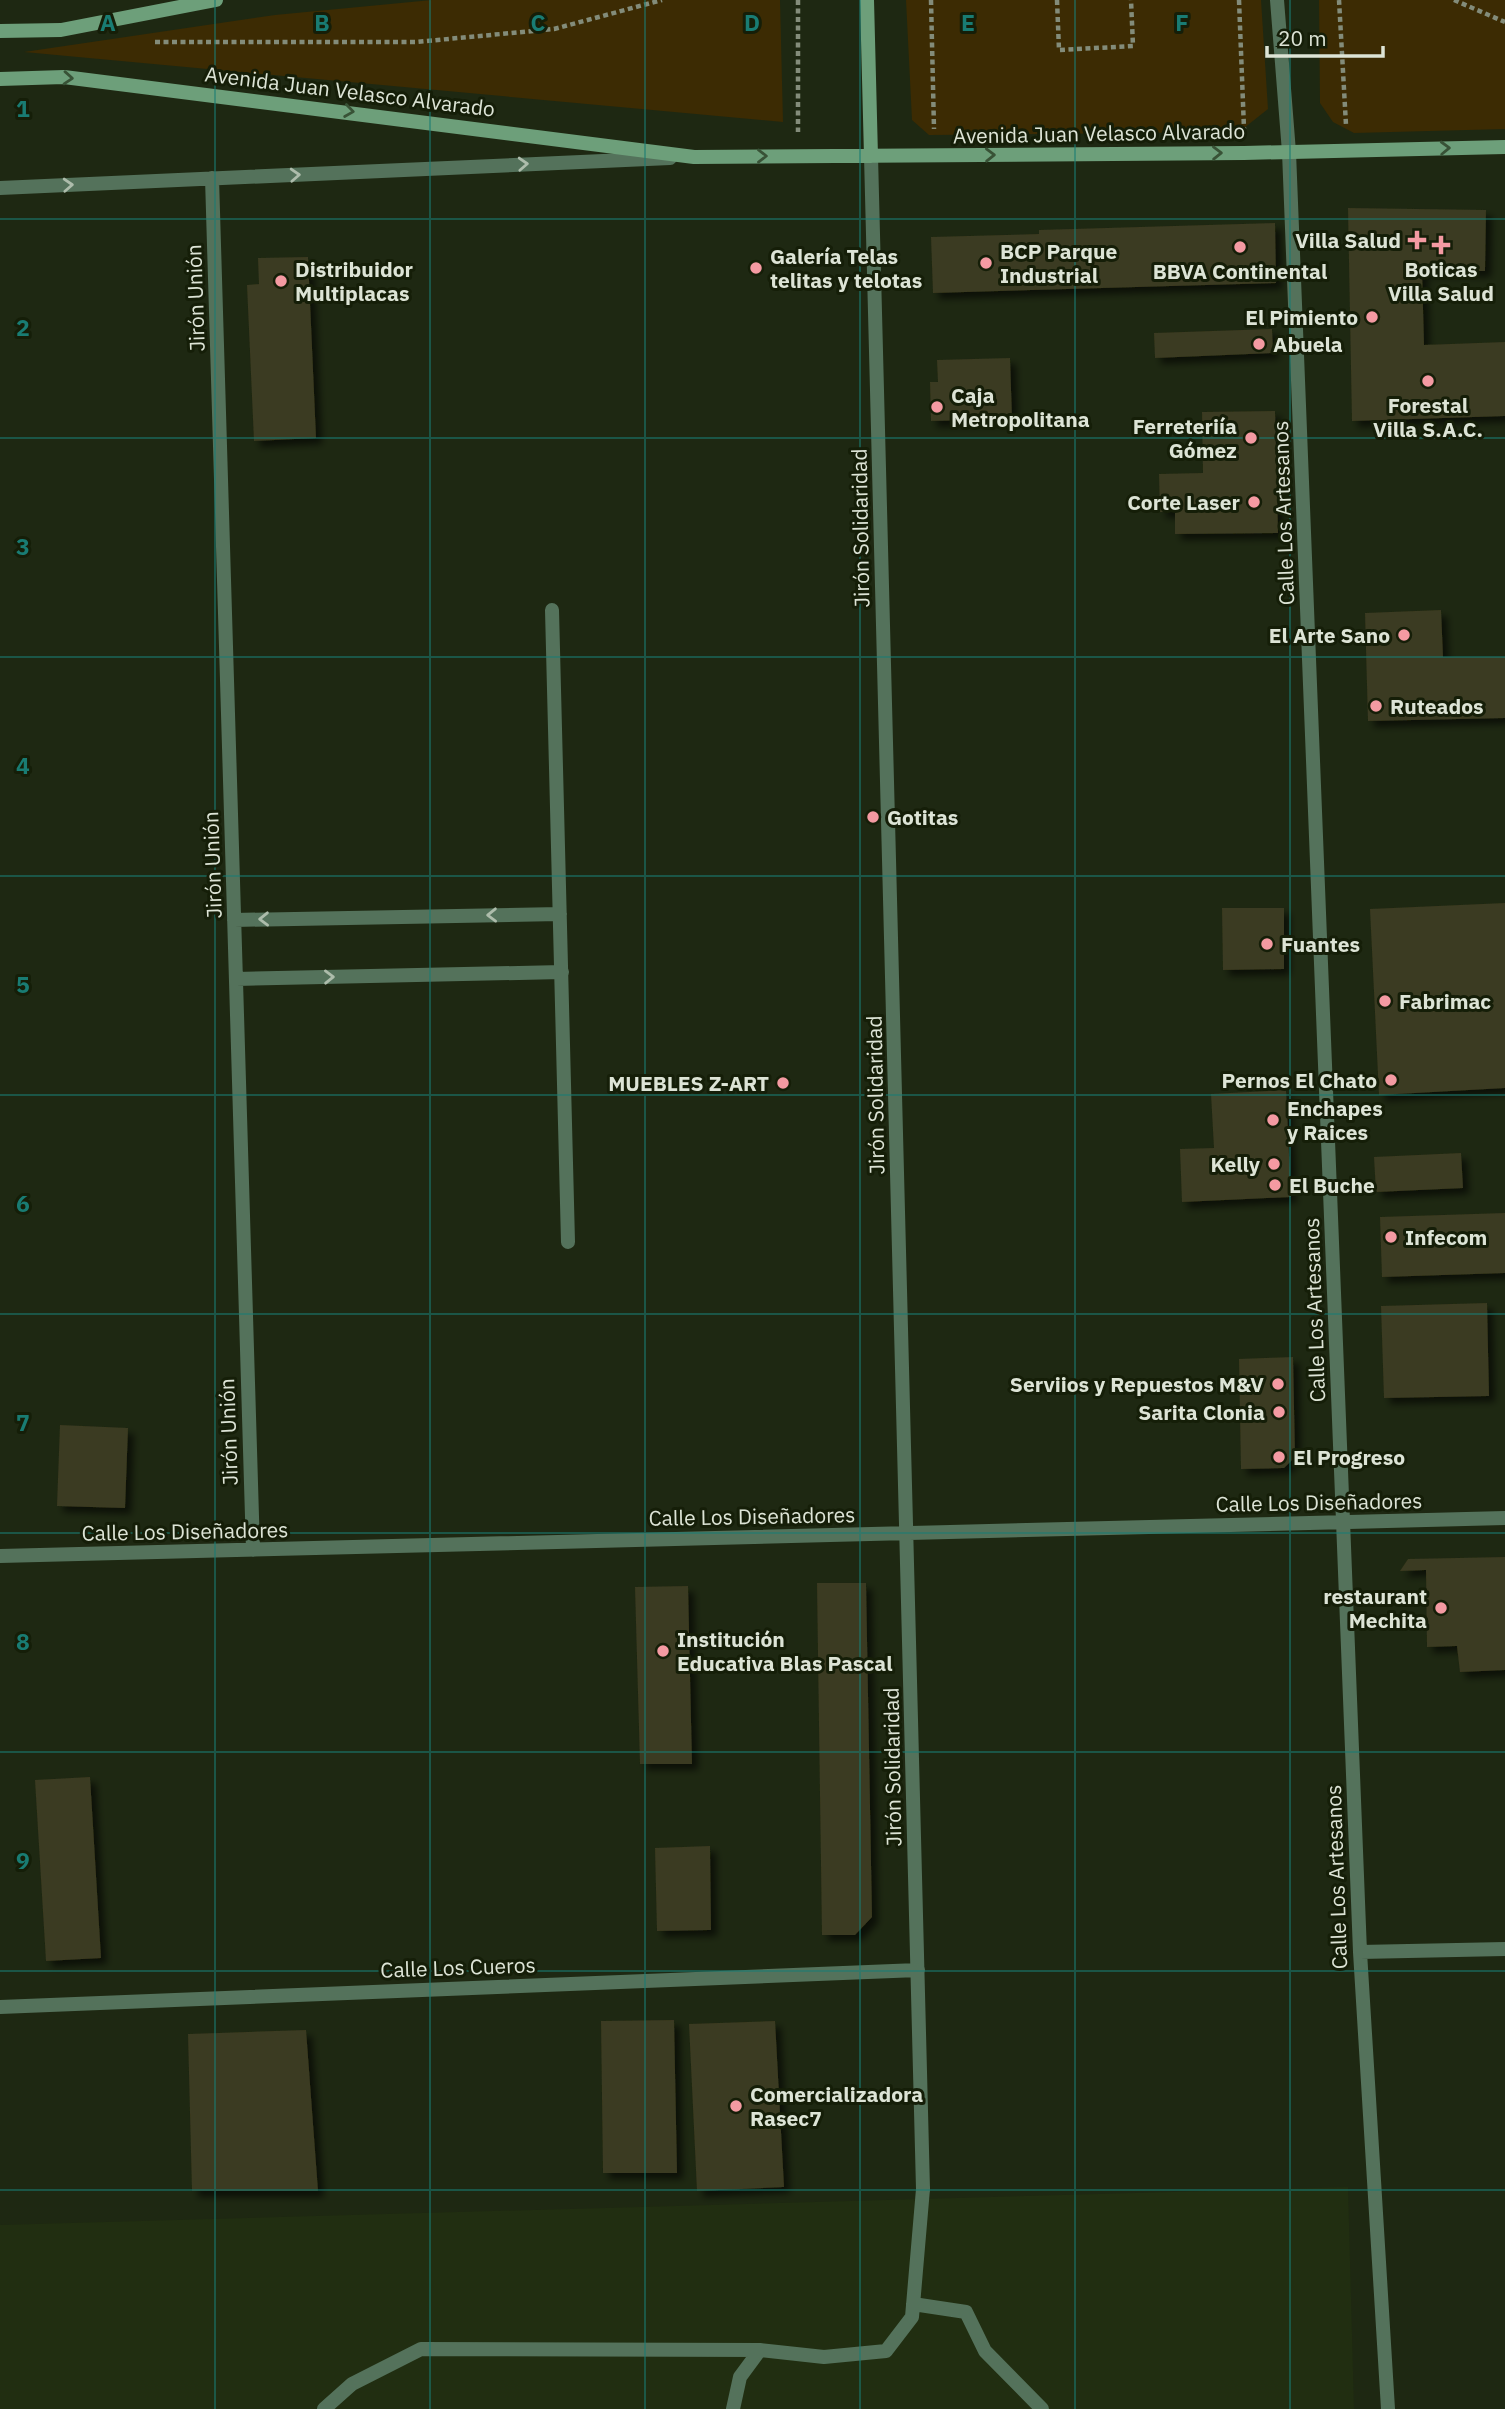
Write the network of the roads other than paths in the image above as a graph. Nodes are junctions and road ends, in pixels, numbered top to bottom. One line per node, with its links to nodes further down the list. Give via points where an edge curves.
1 (216, 0): 4 (main road, via 61,30)
2 (867, 0): 8 (main road, Jirón Solidaridad)
3 (1277, 0): 7 (street, Calle Los Artesanos)
4 (0, 32)
5 (0, 79): 9 (main road, Avenida Juan Velasco Alvarado, one-way to 9, via 64,77)
6 (1505, 147): 7 (main road, Avenida Juan Velasco Alvarado, one-way to 6)
7 (1289, 152): 8 (main road, Avenida Juan Velasco Alvarado, one-way to 7); 19 (street, Calle Los Artesanos)
8 (871, 156): 9 (main road, Avenida Juan Velasco Alvarado, one-way to 8); 20 (street, Jirón Solidaridad)
9 (694, 157): 10 (street, Avenida Juan Velasco Alvarado, one-way to 9)
10 (212, 178): 11 (street, Avenida Juan Velasco Alvarado, one-way to 10); 14 (street, Jirón Unión)
11 (0, 188)
12 (552, 610): 13 (street)
13 (560, 914): 14 (street, one-way to 14); 15 (street)
14 (234, 920): 16 (street, Jirón Unión)
15 (562, 972): 16 (street, one-way to 15); 17 (street)
16 (236, 979): 21 (street, Jirón Unión)
17 (568, 1242)
18 (1505, 1518): 19 (street, Calle Los Diseñadores)
19 (1343, 1522): 20 (street, Calle Los Diseñadores); 24 (street, Calle Los Artesanos)
20 (907, 1533): 21 (street, Calle Los Diseñadores); 25 (street, Jirón Solidaridad)
21 (253, 1550): 22 (street, Calle Los Diseñadores)
22 (0, 1556)
23 (1505, 1949): 24 (street)
24 (1360, 1952): 32 (street, Calle Los Artesanos)
25 (918, 1970): 26 (street, Calle Los Cueros); 27 (street, Jirón Solidaridad, via 923,2189)
26 (0, 2007)
27 (913, 2304): 28 (street, Jirón Solidaridad, via 912,2317 886,2351 824,2357); 31 (street, via 966,2312 985,2350)
28 (760, 2350): 29 (street, Jirón Solidaridad, via 421,2348 352,2384); 30 (street, via 740,2377)
29 (324, 2409)
30 (733, 2409)
31 (1042, 2409)
32 (1388, 2409)

